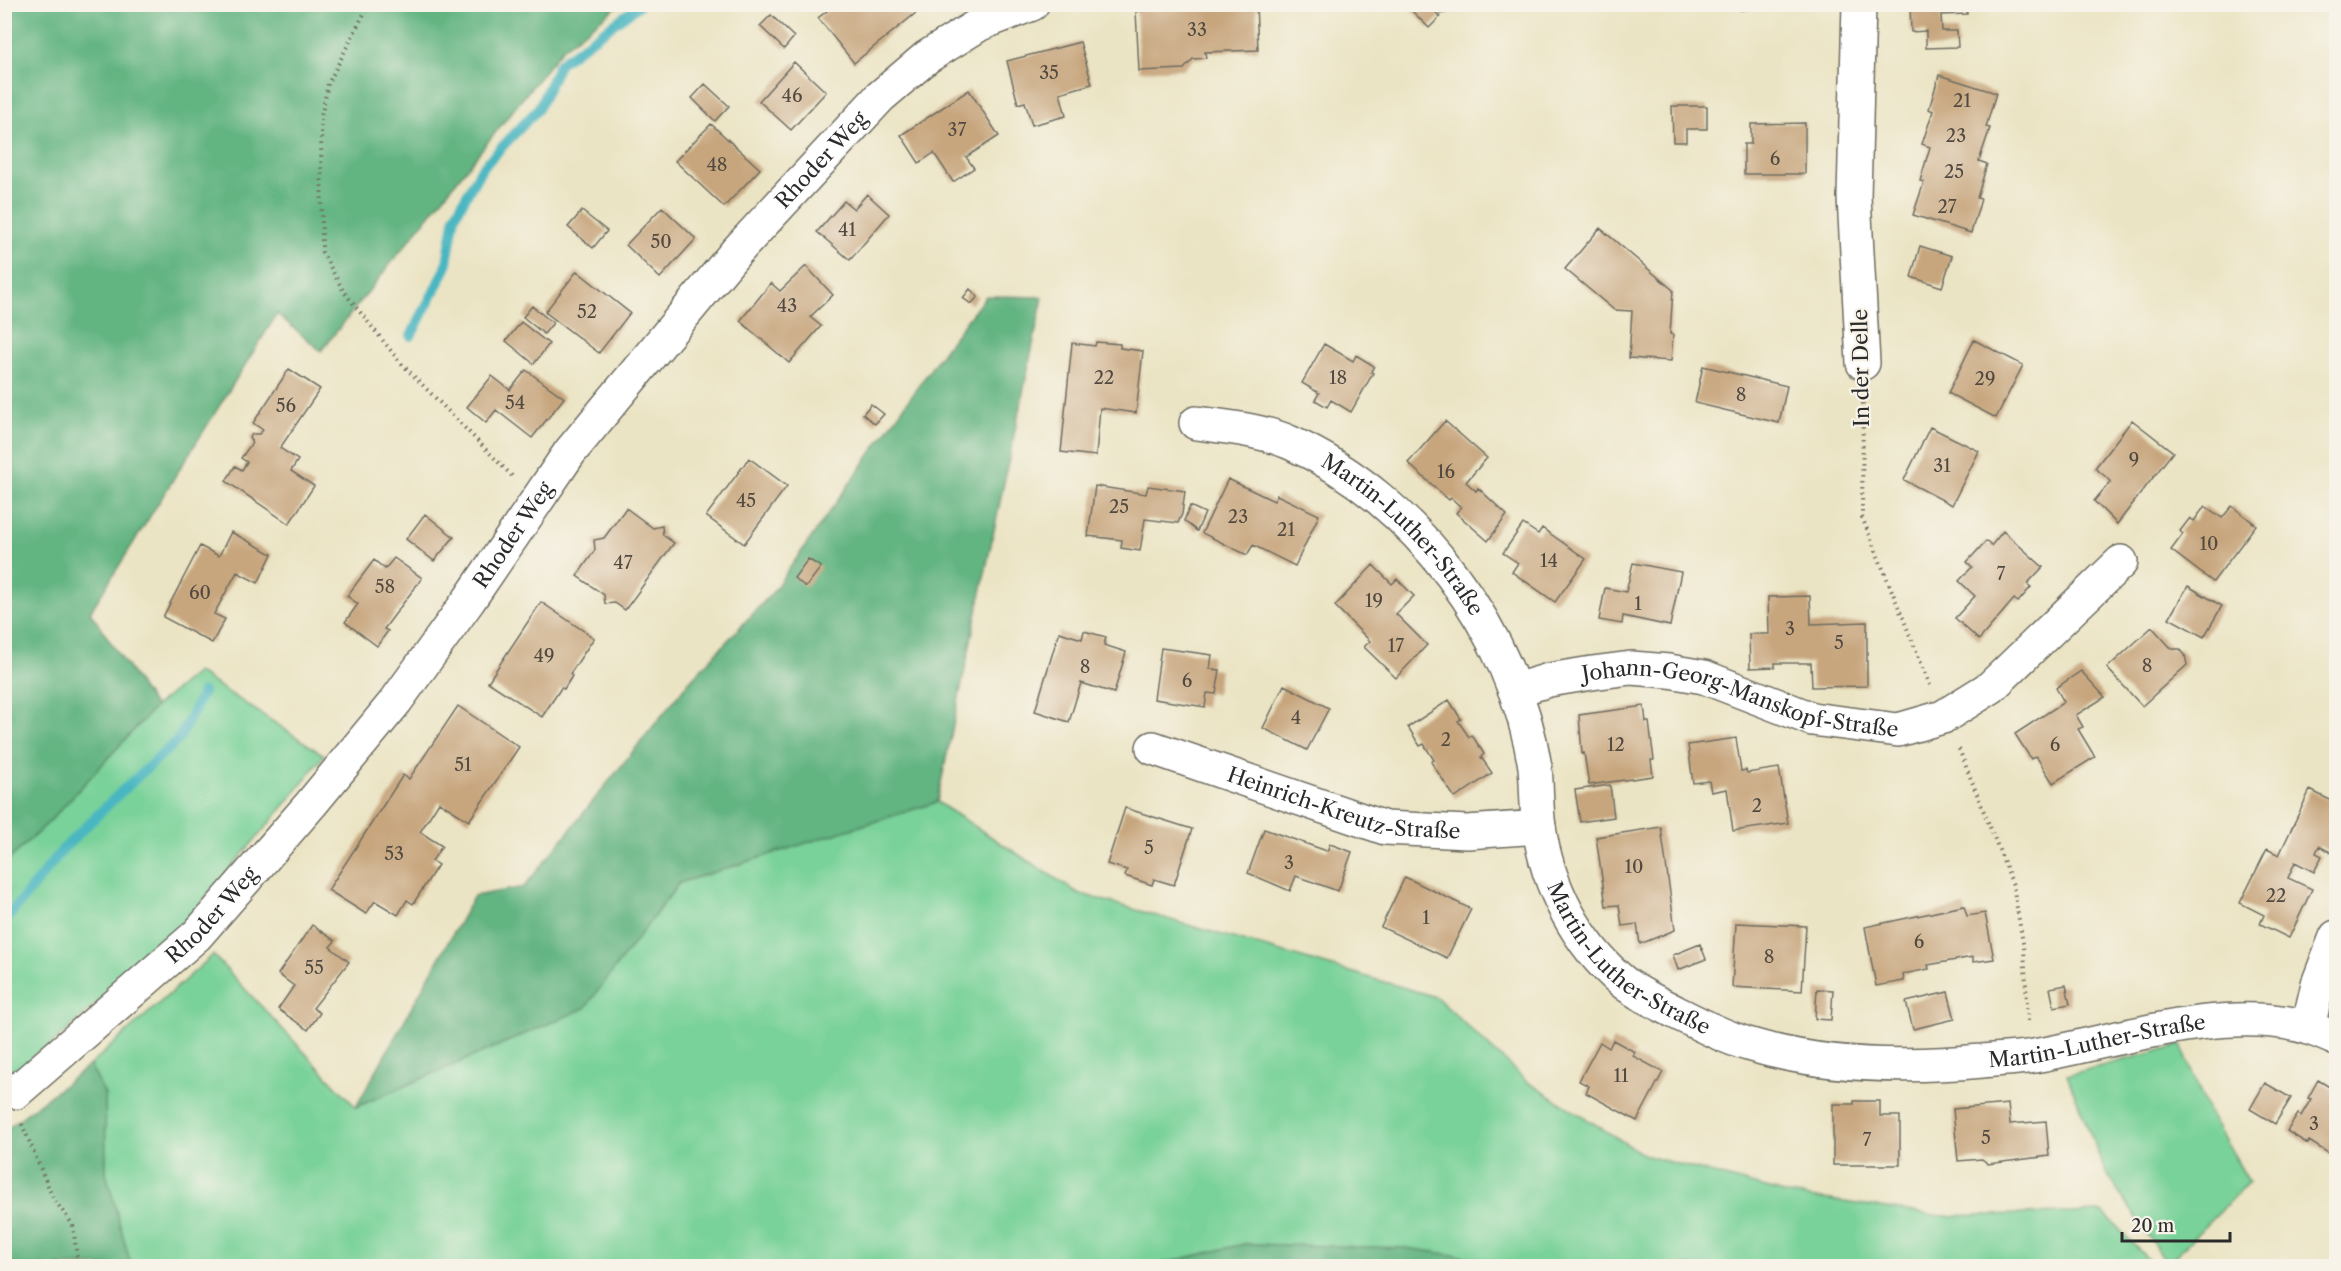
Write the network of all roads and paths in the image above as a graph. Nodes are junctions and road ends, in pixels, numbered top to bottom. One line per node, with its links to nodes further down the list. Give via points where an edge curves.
1 (369, 4): 6 (path, via 328,84 321,117 322,252 344,292 399,360)
2 (1032, 4): 6 (street, Rhoder Weg, via 980,24 927,57 880,97 736,252 570,452)
3 (1859, 4): 4 (street, In der Delle, via 1854,197)
4 (1863, 363): 9 (path, In der Delle, via 1862,517)
5 (1196, 423): 8 (street, Martin-Luther-Straße, via 1288,442 1333,466 1373,494 1454,575 1490,633)
6 (535, 500): 15 (street, Rhoder Weg, via 396,701 205,927)
7 (2121, 562): 9 (street, Johann-Georg-Manskopf-Straße, via 1991,687)
8 (1516, 690): 9 (street, Johann-Georg-Manskopf-Straße, via 1549,680 1631,668 1704,677 1812,719 1898,730); 11 (street, Martin-Luther-Straße, via 1534,766)
9 (1943, 717): 14 (path, In der Delle, via 1963,756 2013,885 2024,949)
10 (1153, 748): 11 (street, Heinrich-Kreutz-Straße, via 1385,828 1467,832)
11 (1539, 827): 14 (street, Martin-Luther-Straße, via 1556,892 1598,957 1625,984 1706,1028 1751,1045 1873,1065)
12 (2337, 937): 13 (street, via 2318,984)
13 (2322, 1033): 14 (street, Martin-Luther-Straße, via 2254,1020 2197,1023)
14 (2030, 1057)
15 (16, 1092): 16 (path, via 23,1129 53,1198 73,1225)
16 (78, 1266)

